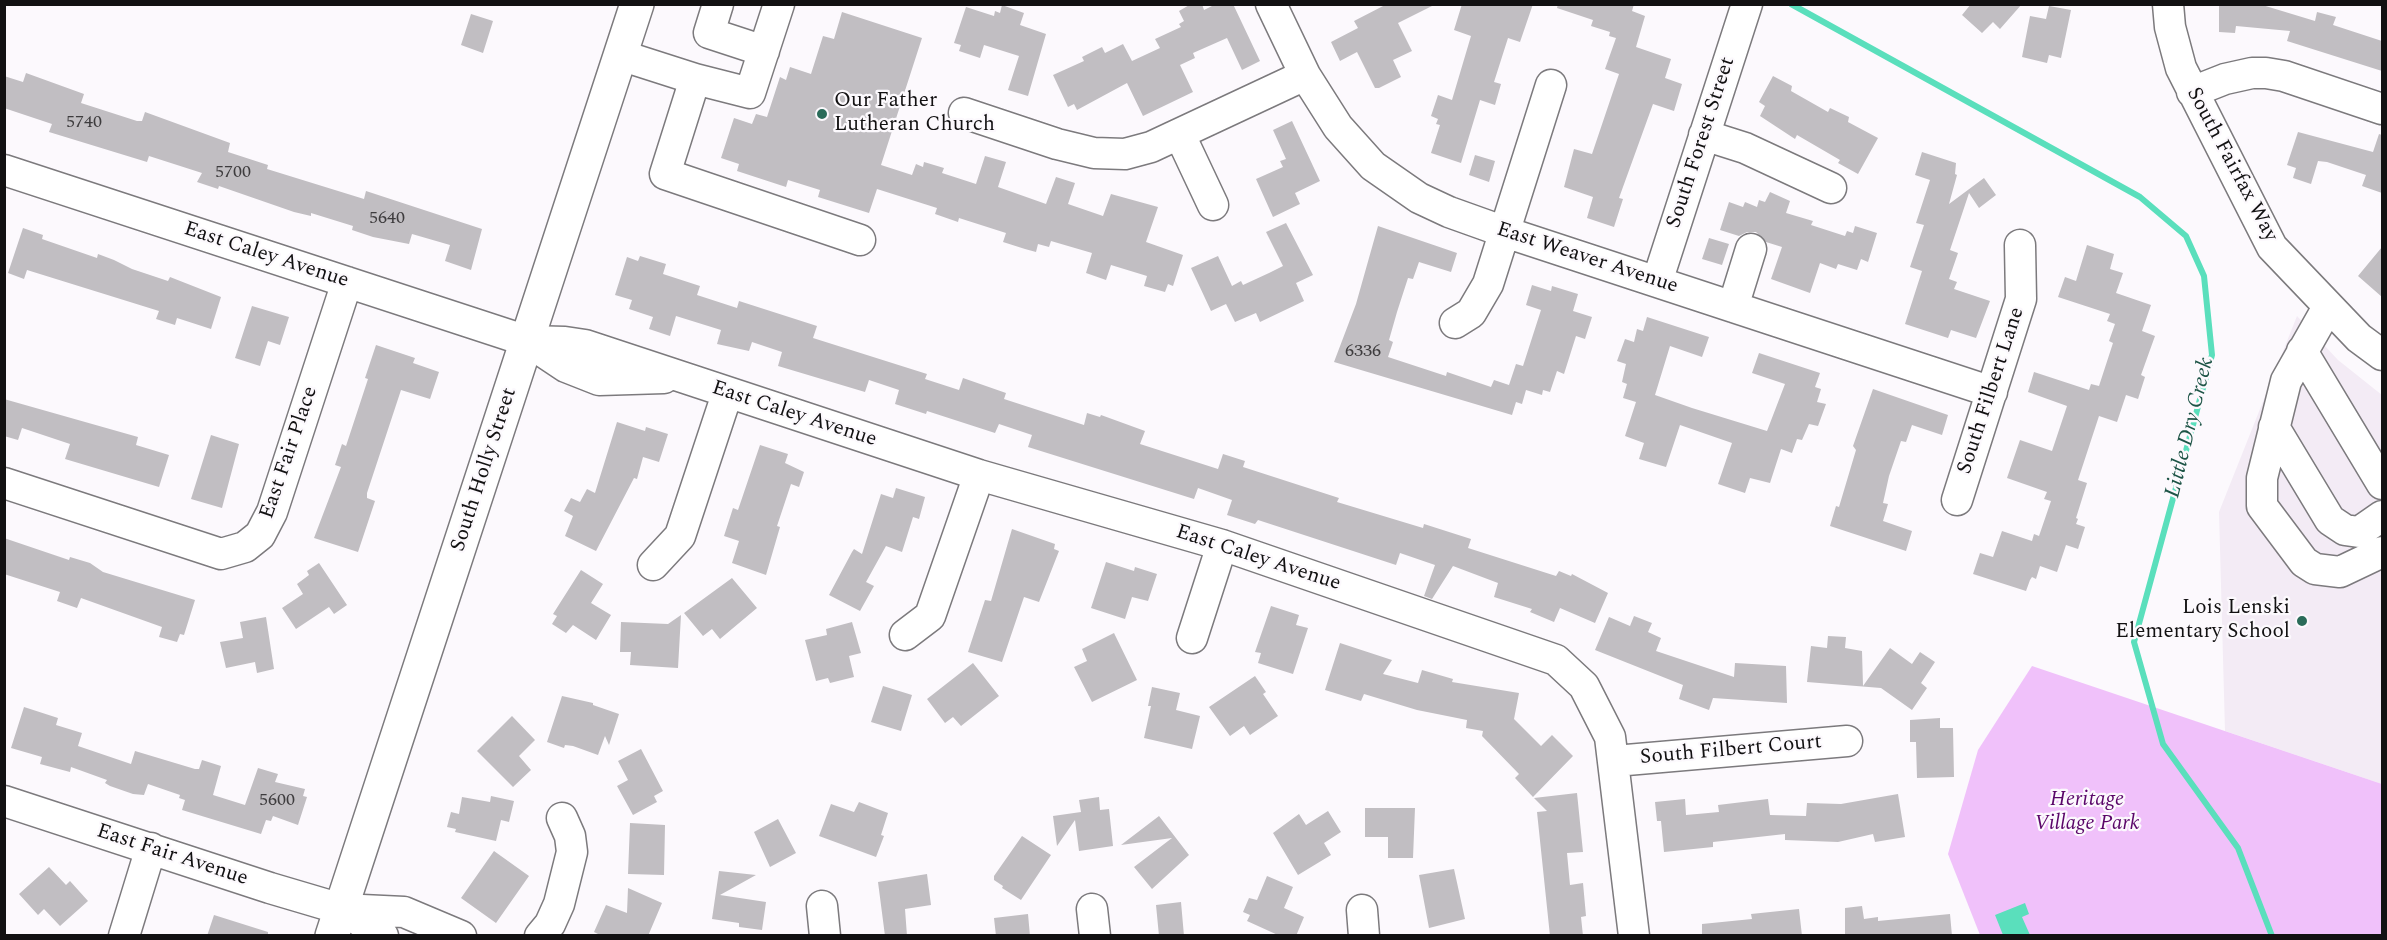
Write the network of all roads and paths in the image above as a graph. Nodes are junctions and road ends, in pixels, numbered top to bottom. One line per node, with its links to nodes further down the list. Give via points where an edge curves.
1 (637, 4): 8 (main road, South Holly Street)
2 (718, 4): 7 (street, via 709,33)
3 (779, 4): 7 (street)
4 (1271, 4): 9 (street, East Weaver Avenue)
5 (1747, 4): 16 (street, South Forest Street)
6 (2168, 4): 12 (street, South Fairfax Way, via 2181,68)
7 (764, 51): 10 (street, via 750,93)
8 (620, 55): 10 (street); 29 (main road, South Holly Street)
9 (1305, 75): 15 (street); 20 (street, East Weaver Avenue, via 1338,127 1373,166 1449,212)
10 (695, 79): 21 (street, via 665,174)
11 (1551, 85): 20 (street)
12 (2192, 92): 13 (street, via 2225,79 2266,73); 27 (street, South Fairfax Way, via 2272,247)
13 (2382, 109)
14 (964, 113): 15 (street, via 1094,153 1125,153)
15 (1180, 135): 19 (street)
16 (1704, 135): 18 (street, via 1745,148); 25 (street, South Forest Street)
17 (4, 170): 24 (street, East Caley Avenue)
18 (1831, 188)
19 (1214, 204)
20 (1505, 232): 25 (street, East Weaver Avenue); 28 (street, via 1479,302 1471,313)
21 (860, 240)
22 (2020, 245): 32 (street, South Filbert Lane, via 2021,299)
23 (1751, 249): 26 (street)
24 (347, 282): 29 (street, East Caley Avenue); 36 (street, East Fair Place, via 272,512 260,535 245,547 221,554)
25 (1657, 282): 26 (street, East Weaver Avenue)
26 (1733, 307): 32 (street, East Weaver Avenue)
27 (2328, 307): 30 (street); 31 (street, South Fairfax Way)
28 (1455, 323)
29 (527, 341): 33 (street, East Caley Avenue, via 585,345); 51 (main road, South Holly Street)
30 (2302, 351): 34 (street, via 2286,381); 37 (street)
31 (2382, 355)
32 (1992, 392): 38 (street, South Filbert Lane)
33 (727, 394): 35 (street, East Caley Avenue); 42 (street, via 680,536)
34 (2274, 427): 39 (street, via 2330,520 2345,530 2359,532); 41 (street, via 2262,478 2262,506 2304,562 2324,572 2340,572)
35 (979, 475): 40 (street, East Caley Avenue); 43 (street, via 930,616)
36 (4, 483)
37 (2382, 484)
38 (1957, 500)
39 (2382, 516)
40 (1222, 545): 44 (street); 46 (street, East Caley Avenue, via 1556,660 1584,686 1610,737)
41 (2382, 552)
42 (653, 565)
43 (905, 635)
44 (1192, 638)
45 (1847, 741): 46 (street, South Filbert Court)
46 (1615, 761): 57 (street, East Caley Avenue)
47 (4, 801): 49 (street, East Fair Avenue)
48 (562, 818): 55 (street, via 572,852 559,904)
49 (151, 848): 51 (street, East Fair Avenue); 52 (street)
50 (822, 906): 56 (street)
51 (336, 922): 53 (street, East Fair Avenue); 54 (street, East Fair Avenue, via 404,912)
52 (124, 936)
53 (383, 936)
54 (461, 936)
55 (540, 936)
56 (825, 936)
57 (1634, 936)

